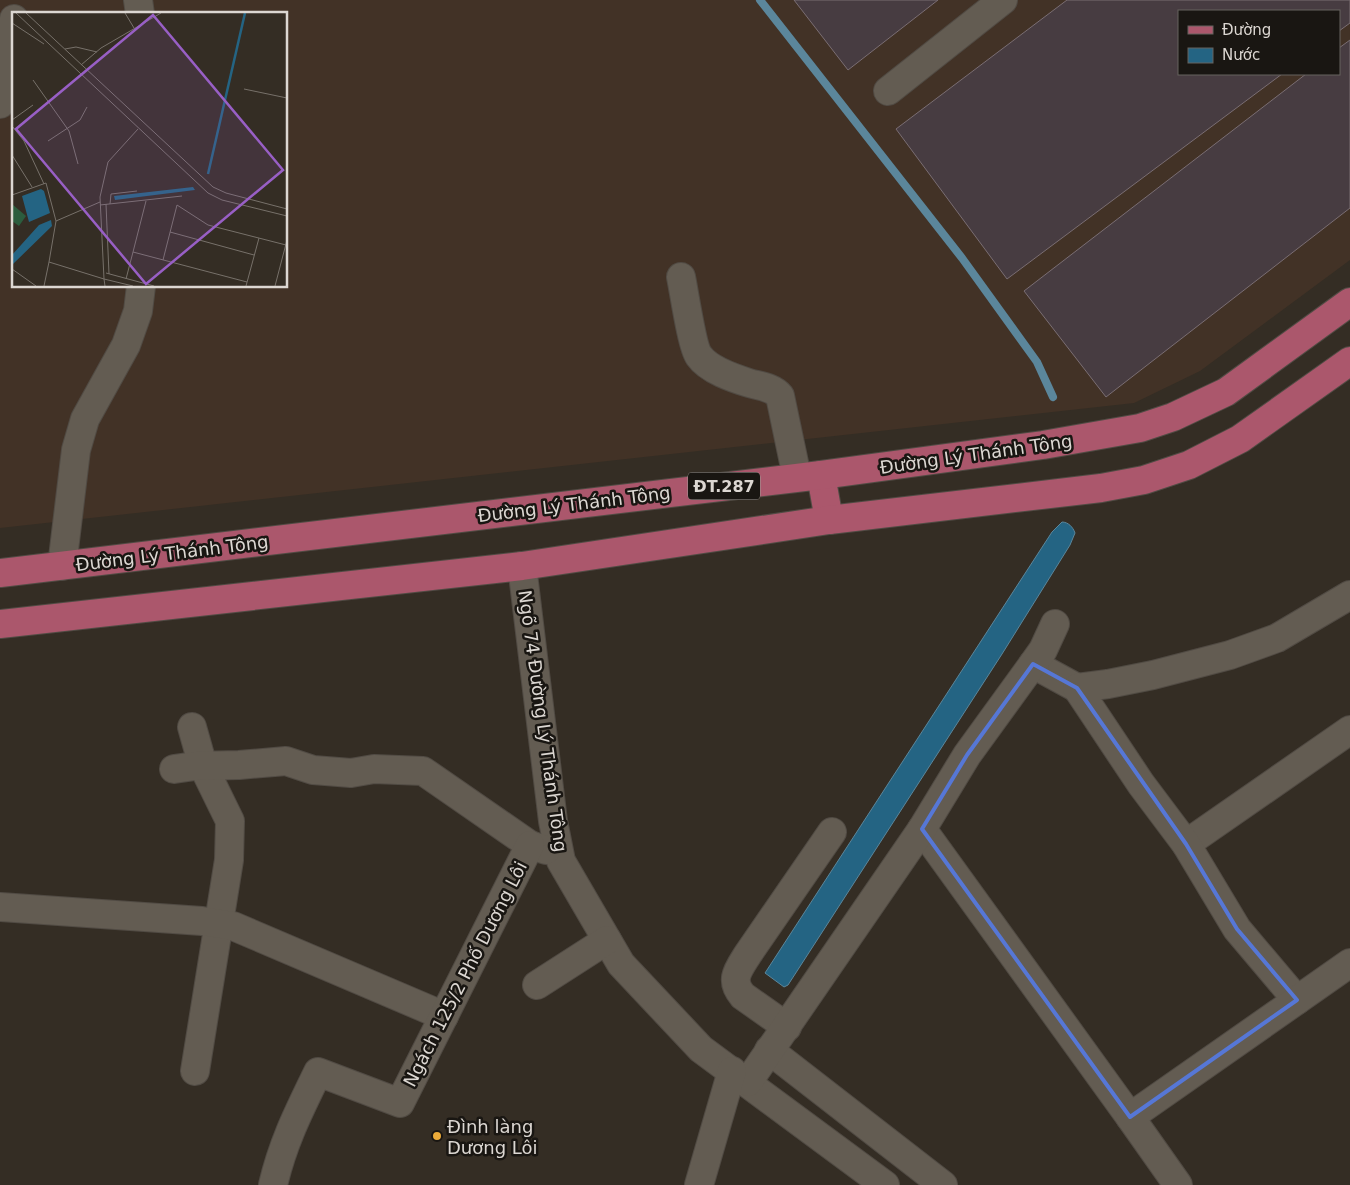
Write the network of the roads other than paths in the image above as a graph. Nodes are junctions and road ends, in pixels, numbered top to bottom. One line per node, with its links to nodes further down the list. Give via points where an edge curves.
1 (1003, 0): 3 (street)
2 (12, 30): 4 (street)
3 (888, 91)
4 (0, 104)
5 (681, 277): 9 (street, via 699,356 712,367 774,390 780,396)
6 (141, 288): 11 (street, via 138,311 126,345 85,419 76,450)
7 (1350, 302): 9 (main road, Đường Lý Thánh Tông / ĐT.287, via 1226,392 1173,417 1140,428 1043,446)
8 (1350, 361): 10 (main road, via 1240,439 1189,465 1144,480 1101,488)
9 (809, 476): 10 (main road); 11 (main road, Đường Lý Thánh Tông / ĐT.287)
10 (828, 520): 12 (main road)
11 (62, 566): 13 (main road, Đường Lý Thánh Tông / ĐT.287)
12 (522, 566): 15 (main road); 27 (street, Ngõ 74 Đường Lý Thánh Tông)
13 (0, 573)
14 (1350, 595): 18 (street, via 1277,638 1230,655 1153,675)
15 (0, 624)
16 (1055, 624): 17 (street)
17 (1033, 664): 18 (street); 23 (street, via 967,755)
18 (1077, 688): 25 (street, via 1141,784)
19 (192, 727): 21 (street)
20 (1350, 730): 25 (street)
21 (203, 766): 22 (street); 26 (street, via 286,761 313,770 351,773 423,771); 29 (street, via 230,821 229,860)
22 (174, 769)
23 (922, 829): 35 (street); 39 (street)
24 (832, 832): 35 (street, via 748,954 735,981 743,996)
25 (1186, 844): 33 (street, via 1237,929)
26 (530, 845): 27 (street); 34 (street, Ngách 125/2 Phố Dương Lôi)
27 (560, 854): 30 (street, Ngõ 74 Đường Lý Thánh Tông)
28 (0, 907): 29 (street)
29 (220, 924): 34 (street, via 233,926); 37 (street)
30 (607, 940): 32 (street); 38 (street, Ngõ 74 Đường Lý Thánh Tông, via 621,964 701,1049)
31 (1350, 963): 33 (street)
32 (537, 985)
33 (1297, 1000): 39 (street)
34 (444, 1016): 40 (street, Ngách 125/2 Phố Dương Lôi, via 400,1103 318,1072 291,1126)
35 (787, 1027): 36 (street)
36 (769, 1050): 38 (street); 43 (street)
37 (195, 1071)
38 (740, 1077): 41 (street); 42 (street, Ngõ 74 Đường Lý Thánh Tông)
39 (1130, 1117): 44 (street)
40 (273, 1185)
41 (700, 1185)
42 (885, 1185)
43 (943, 1185)
44 (1178, 1185)

